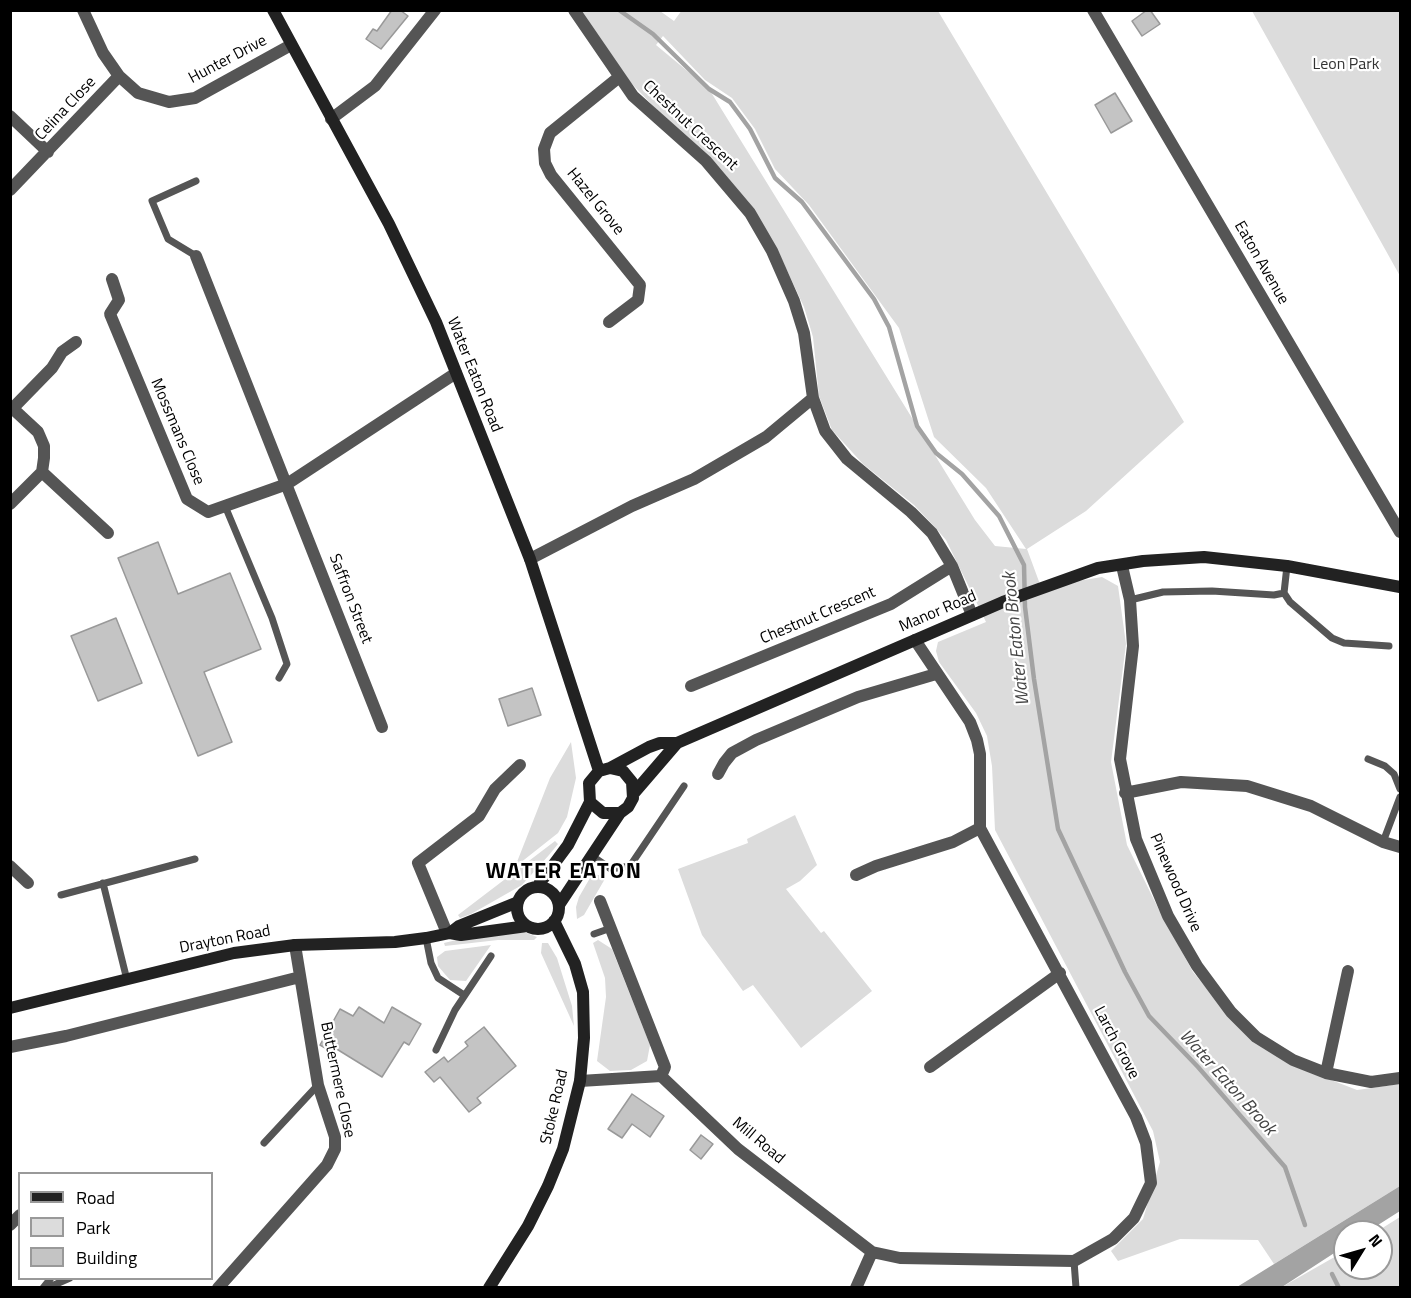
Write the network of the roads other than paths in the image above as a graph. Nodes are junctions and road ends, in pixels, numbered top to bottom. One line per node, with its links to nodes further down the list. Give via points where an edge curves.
1 (83, 10): 7 (street, Hunter Drive, via 103,53)
2 (273, 10): 6 (street, Water Eaton Road)
3 (435, 10): 10 (street, via 375,86)
4 (574, 10): 8 (street, Chestnut Crescent)
5 (1093, 10): 25 (street, Eaton Avenue)
6 (291, 45): 7 (street, Hunter Drive, via 195,99 169,102 138,93); 10 (street, Water Eaton Road)
7 (119, 76): 11 (street, Celina Close)
8 (618, 78): 16 (street, Hazel Grove, via 550,133 543,156 551,175 640,285 638,300); 19 (street, Chestnut Crescent, via 642,105 721,176 758,225 784,277 804,333)
9 (10, 116): 11 (street)
10 (331, 119): 18 (street, Water Eaton Road, via 413,272)
11 (48, 152): 13 (street, Celina Close)
12 (196, 181): 14 (lane, via 152,201 168,239)
13 (10, 190)
14 (196, 256): 22 (street, Saffron Street)
15 (112, 279): 24 (street, Mossmans Close, via 119,300 110,314 187,499 208,512)
16 (609, 322)
17 (76, 342): 20 (street)
18 (456, 373): 22 (street); 27 (street, Water Eaton Road)
19 (813, 398): 27 (street, via 766,437 694,479); 28 (street, Chestnut Crescent, via 820,421 836,446 918,518)
20 (12, 407): 21 (street, via 38,432 44,446)
21 (42, 472): 23 (street); 26 (street)
22 (287, 484): 24 (street, Mossmans Close); 40 (street, Saffron Street)
23 (10, 504)
24 (225, 506): 38 (lane, via 287,663)
25 (1401, 531)
26 (108, 532)
27 (530, 559): 44 (street, Water Eaton Road)
28 (952, 566): 34 (street, Chestnut Crescent); 39 (street, Chestnut Crescent, via 891,604)
29 (1122, 566): 30 (street, Manor Road, via 1204,557); 33 (street, Pinewood Drive); 34 (street, Manor Road, via 1098,568)
30 (1287, 567): 31 (street, Manor Road); 32 (lane)
31 (1401, 588)
32 (1284, 593): 33 (lane, via 1163,592); 36 (lane, via 1332,638 1344,643)
33 (1130, 600): 49 (street, Pinewood Drive, via 1133,646 1120,759)
34 (972, 615): 35 (street, Manor Road)
35 (915, 640): 37 (street, Larch Grove); 41 (street, Manor Road)
36 (1389, 646)
37 (936, 674): 45 (street, via 858,698 756,740 732,753); 53 (street, Larch Grove, via 970,722 977,740)
38 (279, 678)
39 (692, 686)
40 (382, 727)
41 (677, 742): 44 (street, Manor Road, via 649,747); 48 (street, Manor Road)
42 (1368, 759): 47 (lane, via 1394,774)
43 (520, 765): 70 (street, via 495,789 479,816 418,862)
44 (604, 770): 48 (street, via 618,769 628,776); 51 (street, via 589,783)
45 (718, 774)
46 (684, 786): 56 (lane, via 630,866 611,868)
47 (1401, 789)
48 (634, 793): 52 (street)
49 (1125, 793): 54 (street, via 1181,782 1247,786 1311,806); 84 (street, Pinewood Drive, via 1140,850 1168,916 1197,966 1231,1012 1256,1037 1293,1060)
50 (1401, 797): 54 (lane)
51 (590, 802): 52 (street, via 603,813); 62 (street, via 568,845)
52 (620, 813): 56 (street)
53 (980, 828): 59 (street, via 953,843); 76 (street, Larch Grove)
54 (1383, 842): 55 (street)
55 (1401, 847)
56 (592, 856): 66 (street)
57 (195, 859): 61 (lane)
58 (10, 866): 60 (street)
59 (856, 875)
60 (28, 883)
61 (103, 883): 63 (lane); 78 (lane)
62 (537, 887): 65 (street, via 524,891); 66 (street, via 554,894)
63 (61, 895)
64 (600, 901): 69 (street)
65 (518, 902): 68 (street, via 518,914); 70 (street, Drayton Road)
66 (559, 905): 67 (street)
67 (554, 921): 68 (street, via 545,928); 87 (street, Stoke Road, via 575,964 583,992)
68 (527, 926): 70 (street, Drayton Road)
69 (611, 928): 71 (lane); 85 (street, via 665,1066)
70 (448, 933): 72 (street, Drayton Road)
71 (594, 934)
72 (426, 938): 73 (street, Drayton Road); 79 (lane, via 438,978)
73 (295, 945): 77 (street, Buttermere Close); 78 (street, Drayton Road, via 212,957)
74 (490, 956): 79 (lane)
75 (1348, 971): 84 (street)
76 (1060, 974): 83 (street); 91 (street, Larch Grove, via 1136,1117 1146,1143 1152,1183 1134,1218 1113,1239)
77 (300, 977): 81 (street); 88 (street, Buttermere Close)
78 (127, 980): 80 (street, Drayton Road)
79 (464, 995): 82 (lane)
80 (10, 1008)
81 (10, 1047)
82 (436, 1050)
83 (930, 1067)
84 (1326, 1073): 86 (street, Pinewood Drive, via 1371,1082)
85 (661, 1076): 87 (street); 90 (street, Mill Road, via 738,1149)
86 (1401, 1078)
87 (580, 1081): 95 (street, Stoke Road, via 563,1149 548,1186)
88 (318, 1085): 89 (lane); 94 (street, Buttermere Close, via 334,1137 333,1157)
89 (264, 1143)
90 (872, 1252): 91 (street, via 900,1258); 96 (street)
91 (1074, 1262): 97 (lane)
92 (65, 1280): 93 (lane)
93 (47, 1287)
94 (218, 1287)
95 (489, 1287)
96 (856, 1287)
97 (1076, 1287)

